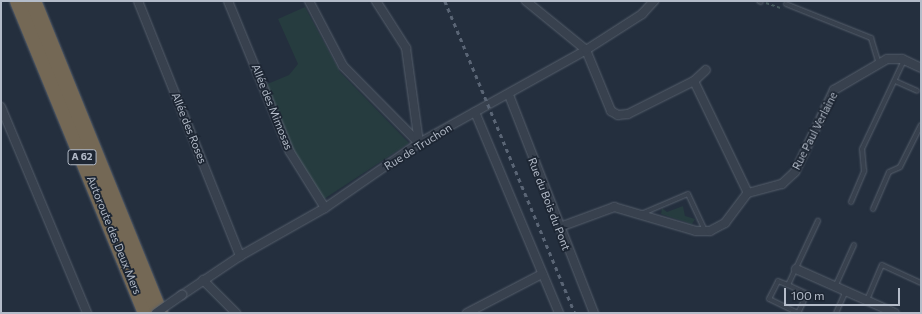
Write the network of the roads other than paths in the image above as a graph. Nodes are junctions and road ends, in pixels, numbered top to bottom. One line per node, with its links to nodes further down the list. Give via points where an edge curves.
1 (18, 1): 42 (highway, Autoroute des Deux Mers / A 62)
2 (33, 1): 44 (highway, Autoroute des Deux Mers / A 62)
3 (138, 1): 32 (street, Allée des Roses)
4 (228, 1): 25 (street, Allée des Mimosas, via 290,152)
5 (309, 1): 22 (street, via 343,66)
6 (376, 1): 22 (street, via 406,48)
7 (526, 1): 10 (street)
8 (654, 1): 10 (street, Rue de Truchon, via 642,14)
9 (786, 4): 12 (lane, via 871,38)
10 (586, 50): 15 (street, via 611,111 618,114 628,114); 18 (street, Rue de Truchon)
11 (904, 59): 12 (street, Rue Paul Verlaine, via 887,58); 13 (street); 16 (lane)
12 (879, 64): 23 (street, Rue Paul Verlaine, via 834,90 795,172 782,184)
13 (921, 68)
14 (706, 70): 15 (street)
15 (694, 81): 23 (street)
16 (895, 81): 17 (lane); 24 (lane, via 862,149 864,171)
17 (917, 91)
18 (509, 94): 20 (street, Rue de Truchon); 29 (street, Rue du Bois du Pont)
19 (1, 107): 41 (street)
20 (475, 112): 22 (street, Rue de Truchon); 34 (street)
21 (921, 125): 26 (lane, via 900,167 889,172)
22 (419, 143): 25 (street, Rue de Truchon)
23 (748, 193): 30 (street, via 725,223)
24 (851, 202)
25 (325, 208): 32 (street, Rue de Truchon)
26 (873, 209)
27 (640, 215): 29 (street, via 610,207); 30 (street); 30 (lane, via 688,194)
28 (818, 222): 33 (lane)
29 (560, 227): 48 (street, Rue du Bois du Pont)
30 (705, 231)
31 (854, 245): 38 (lane)
32 (240, 256): 35 (street, Rue de Truchon)
33 (796, 269): 37 (lane); 38 (street)
34 (542, 274): 46 (street); 47 (street)
35 (203, 280): 43 (street, Rue de Truchon, bridge); 45 (street)
36 (921, 283): 40 (lane, via 882,265)
37 (788, 285): 37 (lane, via 778,281 769,299 798,313 807,294)
38 (835, 286): 39 (street)
39 (846, 291): 40 (street); 49 (lane)
40 (866, 300): 50 (street)
41 (87, 313)
42 (146, 313)
43 (156, 313)
44 (160, 313)
45 (236, 313)
46 (467, 313)
47 (559, 313)
48 (594, 313)
49 (836, 313)
50 (895, 313)

